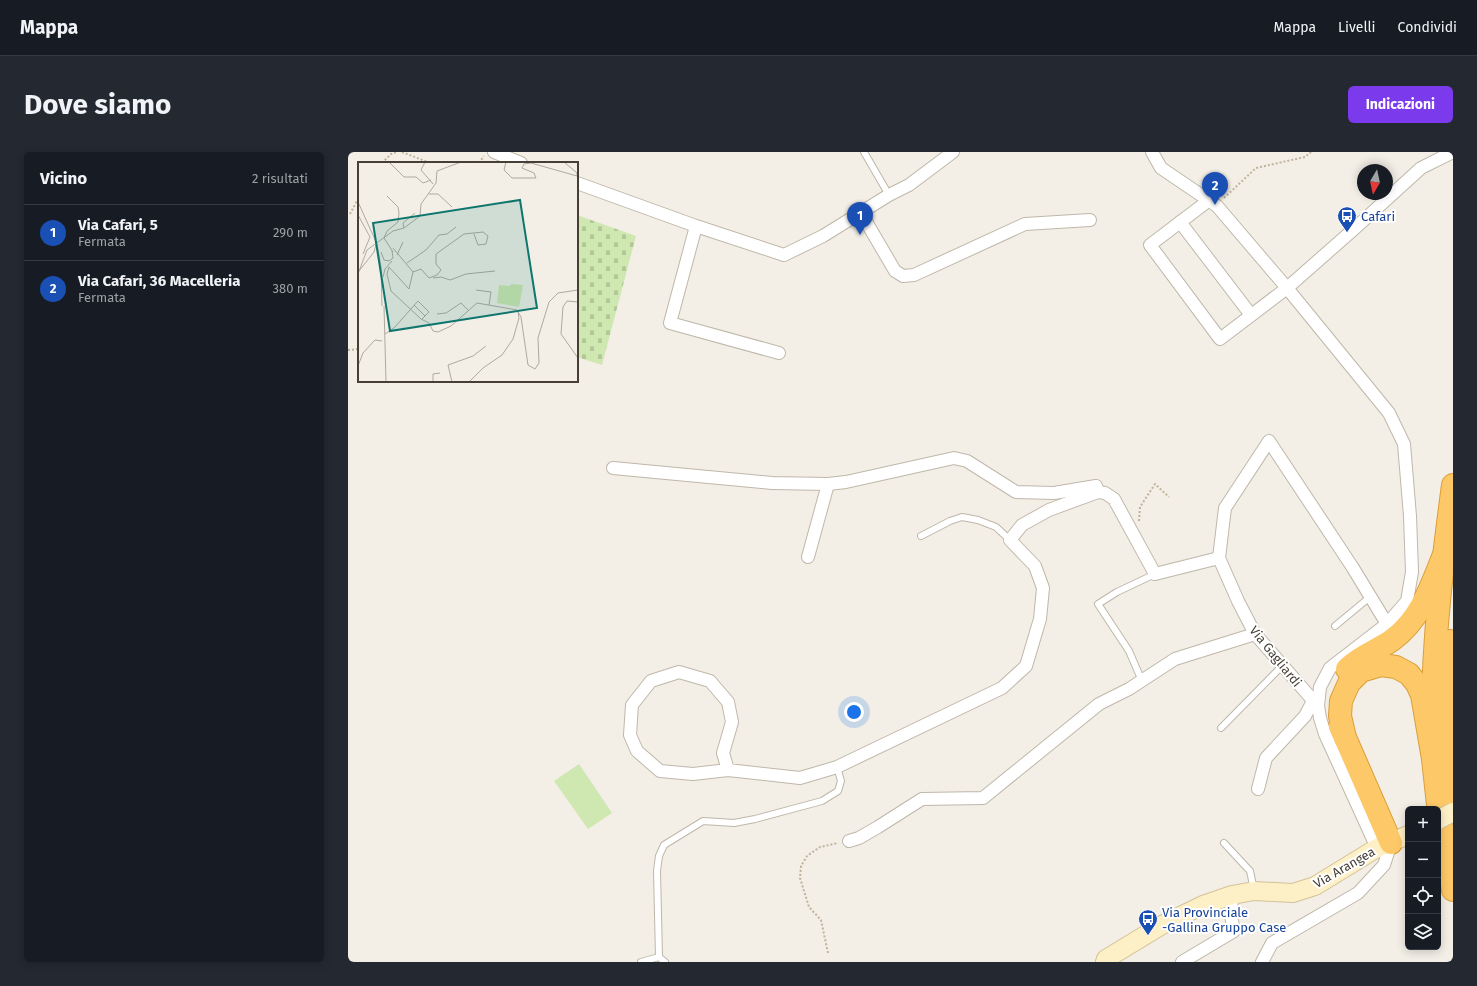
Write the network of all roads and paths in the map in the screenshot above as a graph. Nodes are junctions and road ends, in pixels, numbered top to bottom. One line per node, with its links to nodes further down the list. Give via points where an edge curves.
1 (396, 152): 10 (path)
2 (402, 152): 11 (path)
3 (487, 152): 12 (path)
4 (864, 152): 15 (lane)
5 (953, 152): 15 (street, via 909,186)
6 (1152, 152): 17 (street, via 1161,168)
7 (1311, 152): 17 (path, via 1305,157 1256,168)
8 (1453, 152): 23 (street, via 1421,168)
9 (499, 153): 13 (street)
10 (383, 162)
11 (427, 162)
12 (480, 162)
13 (519, 162)
14 (578, 183): 22 (street)
15 (889, 195): 18 (street)
16 (358, 199): 19 (path)
17 (1212, 203): 21 (street); 23 (street)
18 (861, 213): 20 (street, via 894,271 903,276 914,275 1025,224); 22 (street, via 784,255)
19 (350, 214)
20 (1090, 220)
21 (1180, 222): 24 (street); 24 (street, via 1150,245 1220,339)
22 (696, 226): 27 (street, via 670,323)
23 (1287, 288): 24 (street); 41 (street, via 1389,413 1404,444 1412,572 1406,601)
24 (1251, 315)
25 (358, 349): 26 (path)
26 (348, 350)
27 (779, 353)
28 (613, 468): 29 (street, via 772,483)
29 (828, 484): 31 (street, via 954,458 967,461 1016,492 1054,493 1096,486); 37 (street)
30 (1453, 485): 36 (highway)
31 (1098, 492): 33 (street, via 1114,499); 35 (street, via 1042,513 1022,525)
32 (1169, 497): 33 (path, via 1155,484 1140,506 1139,524)
33 (1132, 531): 39 (street)
34 (921, 536): 35 (lane, via 962,517 978,520 996,528)
35 (1010, 540): 51 (street, via 1035,566 1043,588 1040,620 1026,666 1002,688)
36 (1443, 556): 49 (highway, via 1422,607 1404,630 1350,666 1340,677 1332,699 1333,710); 50 (highway, via 1433,673)
37 (808, 557)
38 (1219, 558): 39 (street); 40 (street, via 1225,508 1269,441); 44 (street, Via Gagliardi)
39 (1155, 574): 46 (lane, via 1098,604 1129,651)
40 (1370, 597): 41 (street); 42 (lane)
41 (1386, 624): 47 (street, via 1330,668 1320,686)
42 (1335, 626)
43 (1452, 631): 54 (highway, via 1447,700)
44 (1255, 634): 45 (street, Via Gagliardi); 46 (street, via 1175,659)
45 (1282, 666): 47 (street, Via Gagliardi); 48 (lane)
46 (1142, 681): 57 (street, via 1099,704 983,798 922,799 859,838)
47 (1315, 703): 53 (street, via 1266,758); 58 (street, Via Gagliardi, via 1325,734)
48 (1221, 728)
49 (1345, 738): 50 (highway, via 1340,716 1341,701 1349,683 1361,671 1381,665 1396,668 1410,674 1422,695); 58 (highway)
50 (1433, 759): 60 (highway)
51 (837, 767): 52 (street, via 800,778); 64 (lane, via 841,781 838,791 822,801 734,823 703,821 664,845 657,871)
52 (728, 770): 52 (street, via 693,774 660,771 637,751 630,735 632,705 651,681 679,672 710,681 728,702 732,722 723,753)
53 (1258, 789)
54 (1453, 798)
55 (1453, 812): 56 (street, bridge)
56 (1441, 818)
57 (849, 840): 63 (path, via 820,847 807,856 801,866 800,878 809,907 821,920)
58 (1392, 842): 61 (street, Via Arangea, via 1314,886 1293,893); 69 (street, via 1384,865 1358,893 1272,943)
59 (1224, 843): 61 (lane, via 1250,871)
60 (1453, 890)
61 (1254, 892): 62 (street, Via Arangea)
62 (1232, 895): 67 (street, Via Arangea, via 1203,905 1162,925); 68 (street, via 1231,916 1234,931)
63 (828, 953)
64 (659, 957): 65 (lane); 66 (lane)
65 (641, 962)
66 (665, 962)
67 (1105, 962)
68 (1182, 962)
69 (1262, 962)

